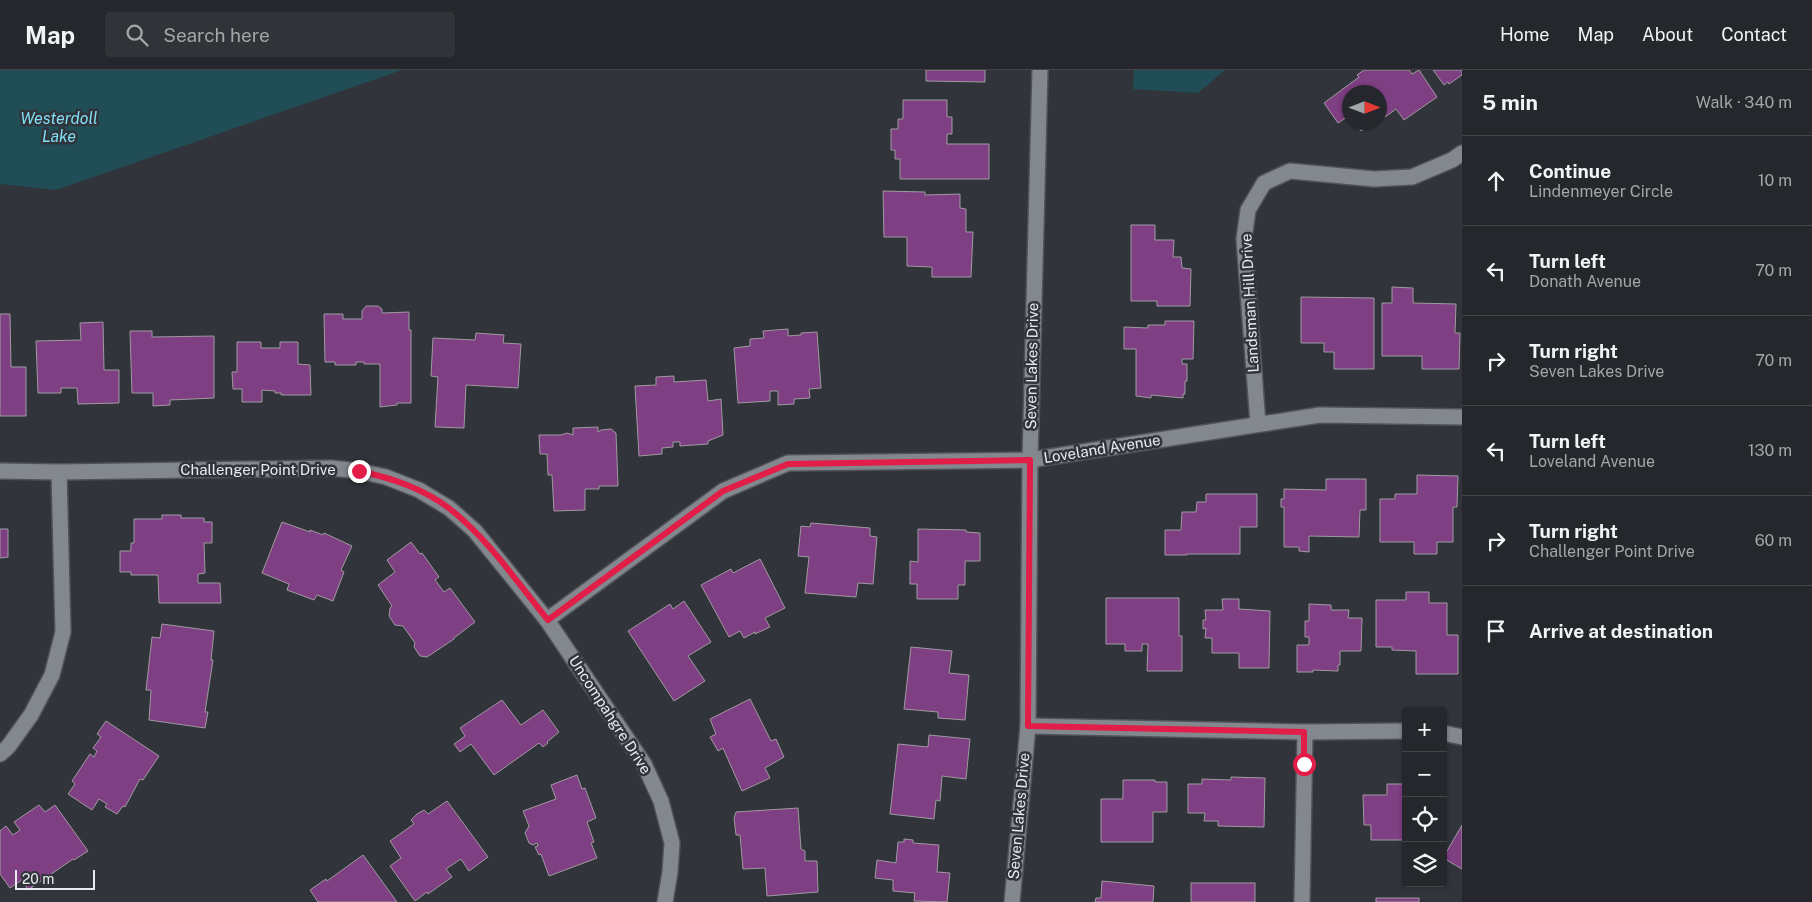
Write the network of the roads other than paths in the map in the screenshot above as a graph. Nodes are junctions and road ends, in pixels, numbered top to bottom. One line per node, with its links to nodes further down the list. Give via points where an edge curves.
1 (1040, 70): 5 (street, Seven Lakes Drive)
2 (1462, 153): 4 (street, Landsman Hill Drive, via 1412,177 1374,180 1290,171 1264,183 1248,210 1244,239)
3 (1462, 417): 4 (street, Loveland Avenue, via 1320,415)
4 (1258, 424): 5 (street, Loveland Avenue)
5 (1030, 460): 8 (street, Loveland Avenue, via 788,464 723,491); 9 (street, Seven Lakes Drive)
6 (0, 471): 7 (street, Challenger Point Drive)
7 (59, 472): 8 (street, Challenger Point Drive, via 330,468 386,477 419,490 449,508 475,531); 14 (street, via 63,632 48,683 31,715)
8 (548, 620): 15 (street, Uncompahgre Drive, via 644,764 661,801 672,843)
9 (1028, 726): 11 (street); 16 (street, Seven Lakes Drive)
10 (1402, 731): 11 (street)
11 (1304, 732): 17 (street)
12 (1447, 734): 13 (street)
13 (1462, 737)
14 (0, 754)
15 (665, 902)
16 (1012, 902)
17 (1302, 902)

